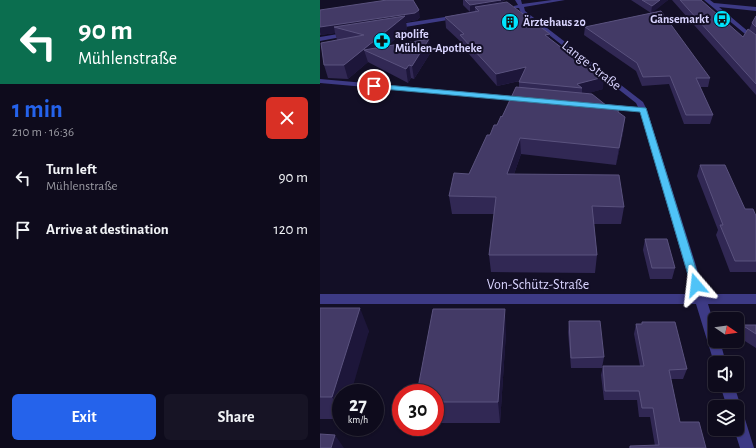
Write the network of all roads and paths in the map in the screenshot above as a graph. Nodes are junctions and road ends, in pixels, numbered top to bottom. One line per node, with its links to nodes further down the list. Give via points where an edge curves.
1 (562, 0): 3 (street)
2 (707, 0): 4 (street)
3 (519, 3): 5 (street); 15 (street, Lange Straße, via 523,12 631,95)
4 (714, 5): 6 (street); 11 (street)
5 (506, 9)
6 (756, 9)
7 (461, 17): 8 (street)
8 (389, 28)
9 (358, 33): 10 (street)
10 (320, 38)
11 (756, 41)
12 (320, 81): 13 (street)
13 (532, 100)
14 (596, 106): 15 (street)
15 (643, 110): 17 (street, Lange Straße)
16 (320, 299): 17 (street, Von-Schütz-Straße)
17 (700, 299): 18 (street, Von-Schütz-Straße); 19 (street, Lange Straße)
18 (756, 299)
19 (718, 356)
20 (743, 436): 21 (street)
21 (747, 448)

